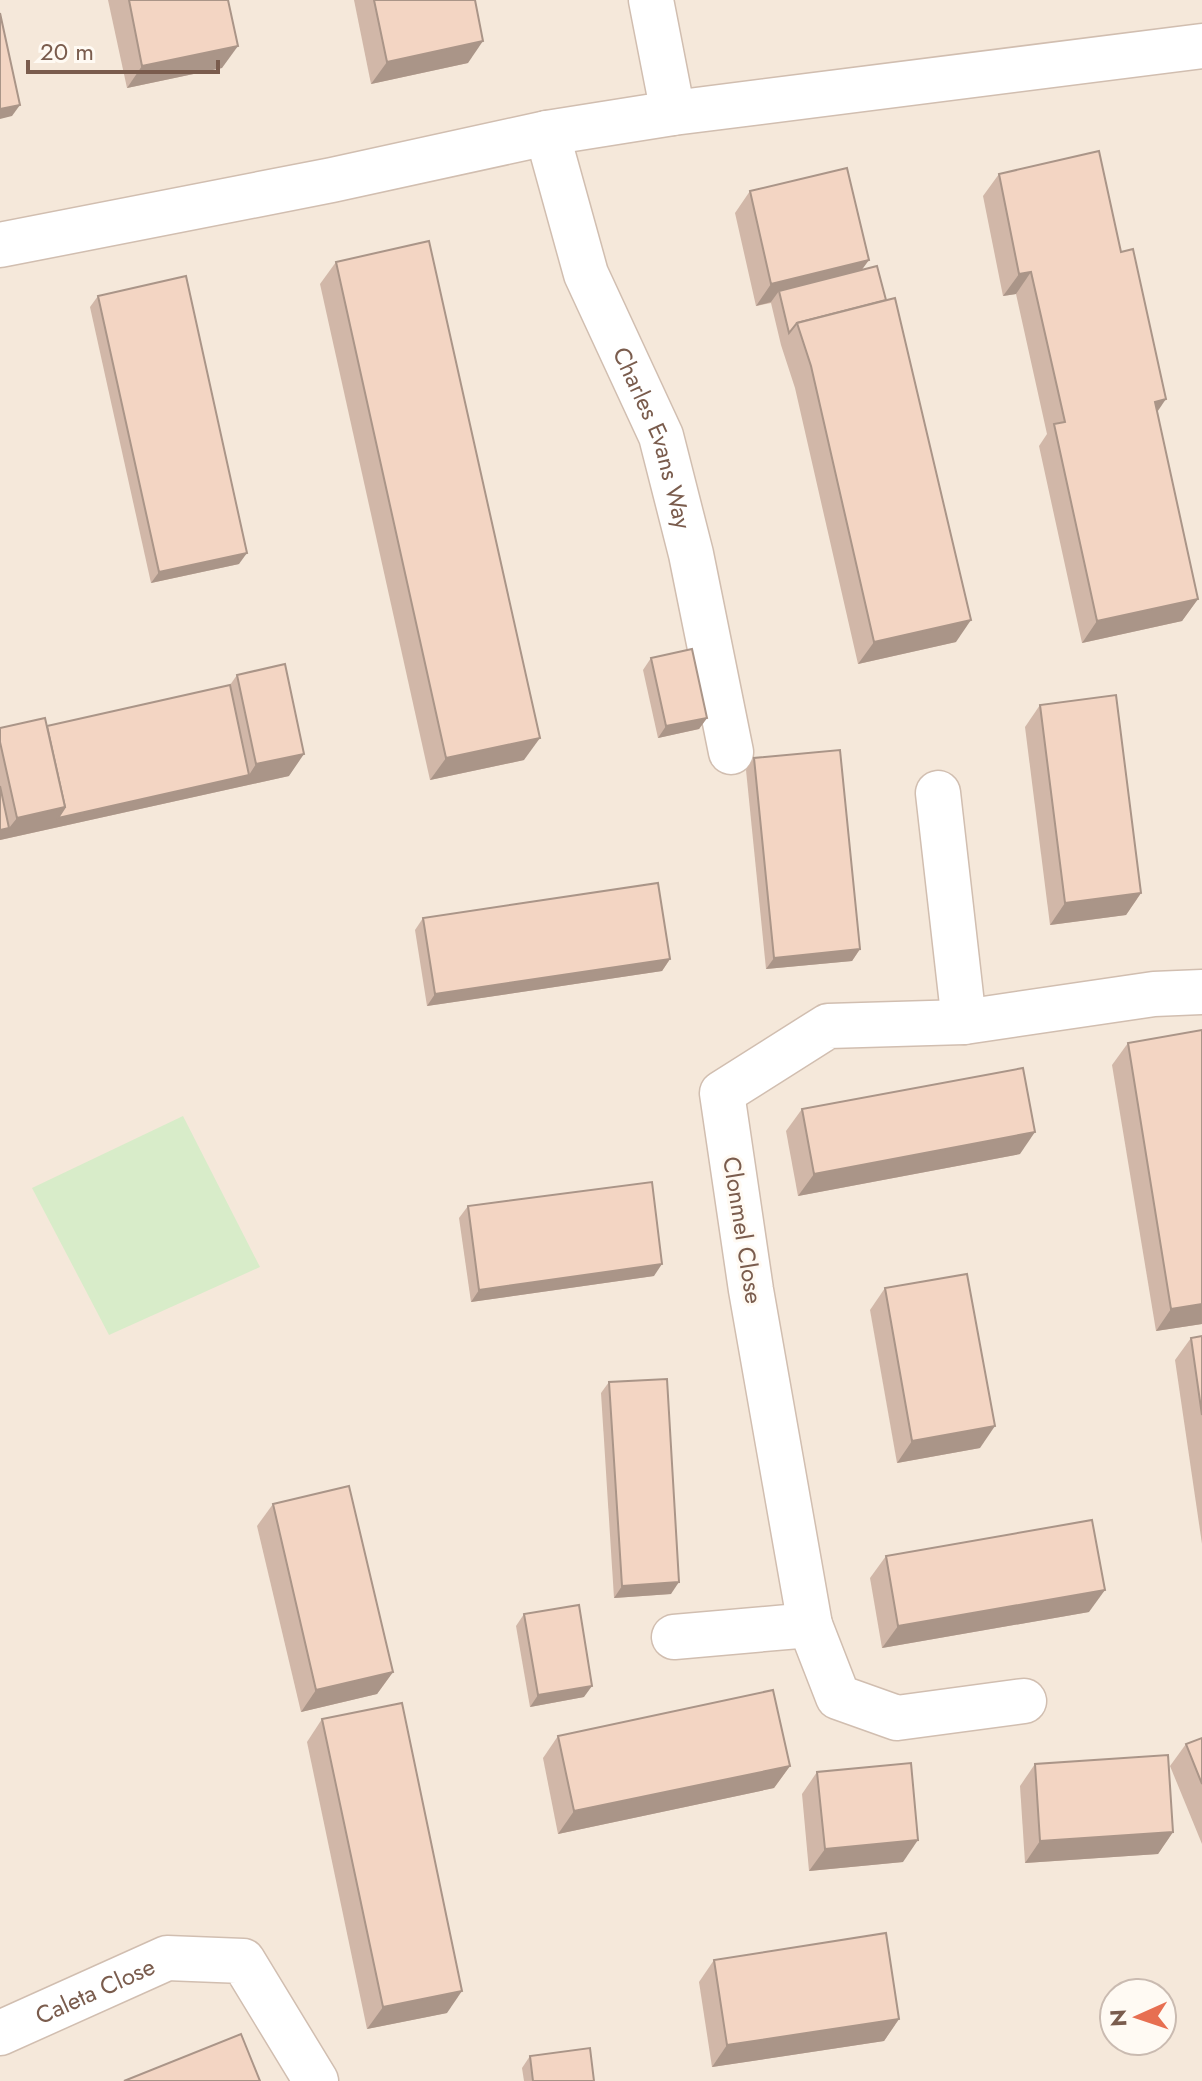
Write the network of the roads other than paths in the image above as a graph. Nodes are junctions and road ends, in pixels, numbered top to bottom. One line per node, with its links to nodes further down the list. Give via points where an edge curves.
1 (651, 0): 3 (street)
2 (1202, 46): 3 (street)
3 (673, 113): 4 (street)
4 (547, 133): 5 (street); 6 (street, Charles Evans Way, via 586,274 661,436)
5 (0, 245)
6 (731, 752)
7 (938, 793): 9 (street)
8 (1202, 992): 9 (street, Clonmel Close, via 1154,994)
9 (964, 1022): 10 (street, Clonmel Close, via 828,1026 722,1093)
10 (810, 1625): 11 (street); 12 (street, Clonmel Close, via 838,1697 897,1718)
11 (674, 1637)
12 (1024, 1701)
13 (0, 2033): 14 (street, Caleta Close, via 167,1958 243,1961)
14 (316, 2081)

